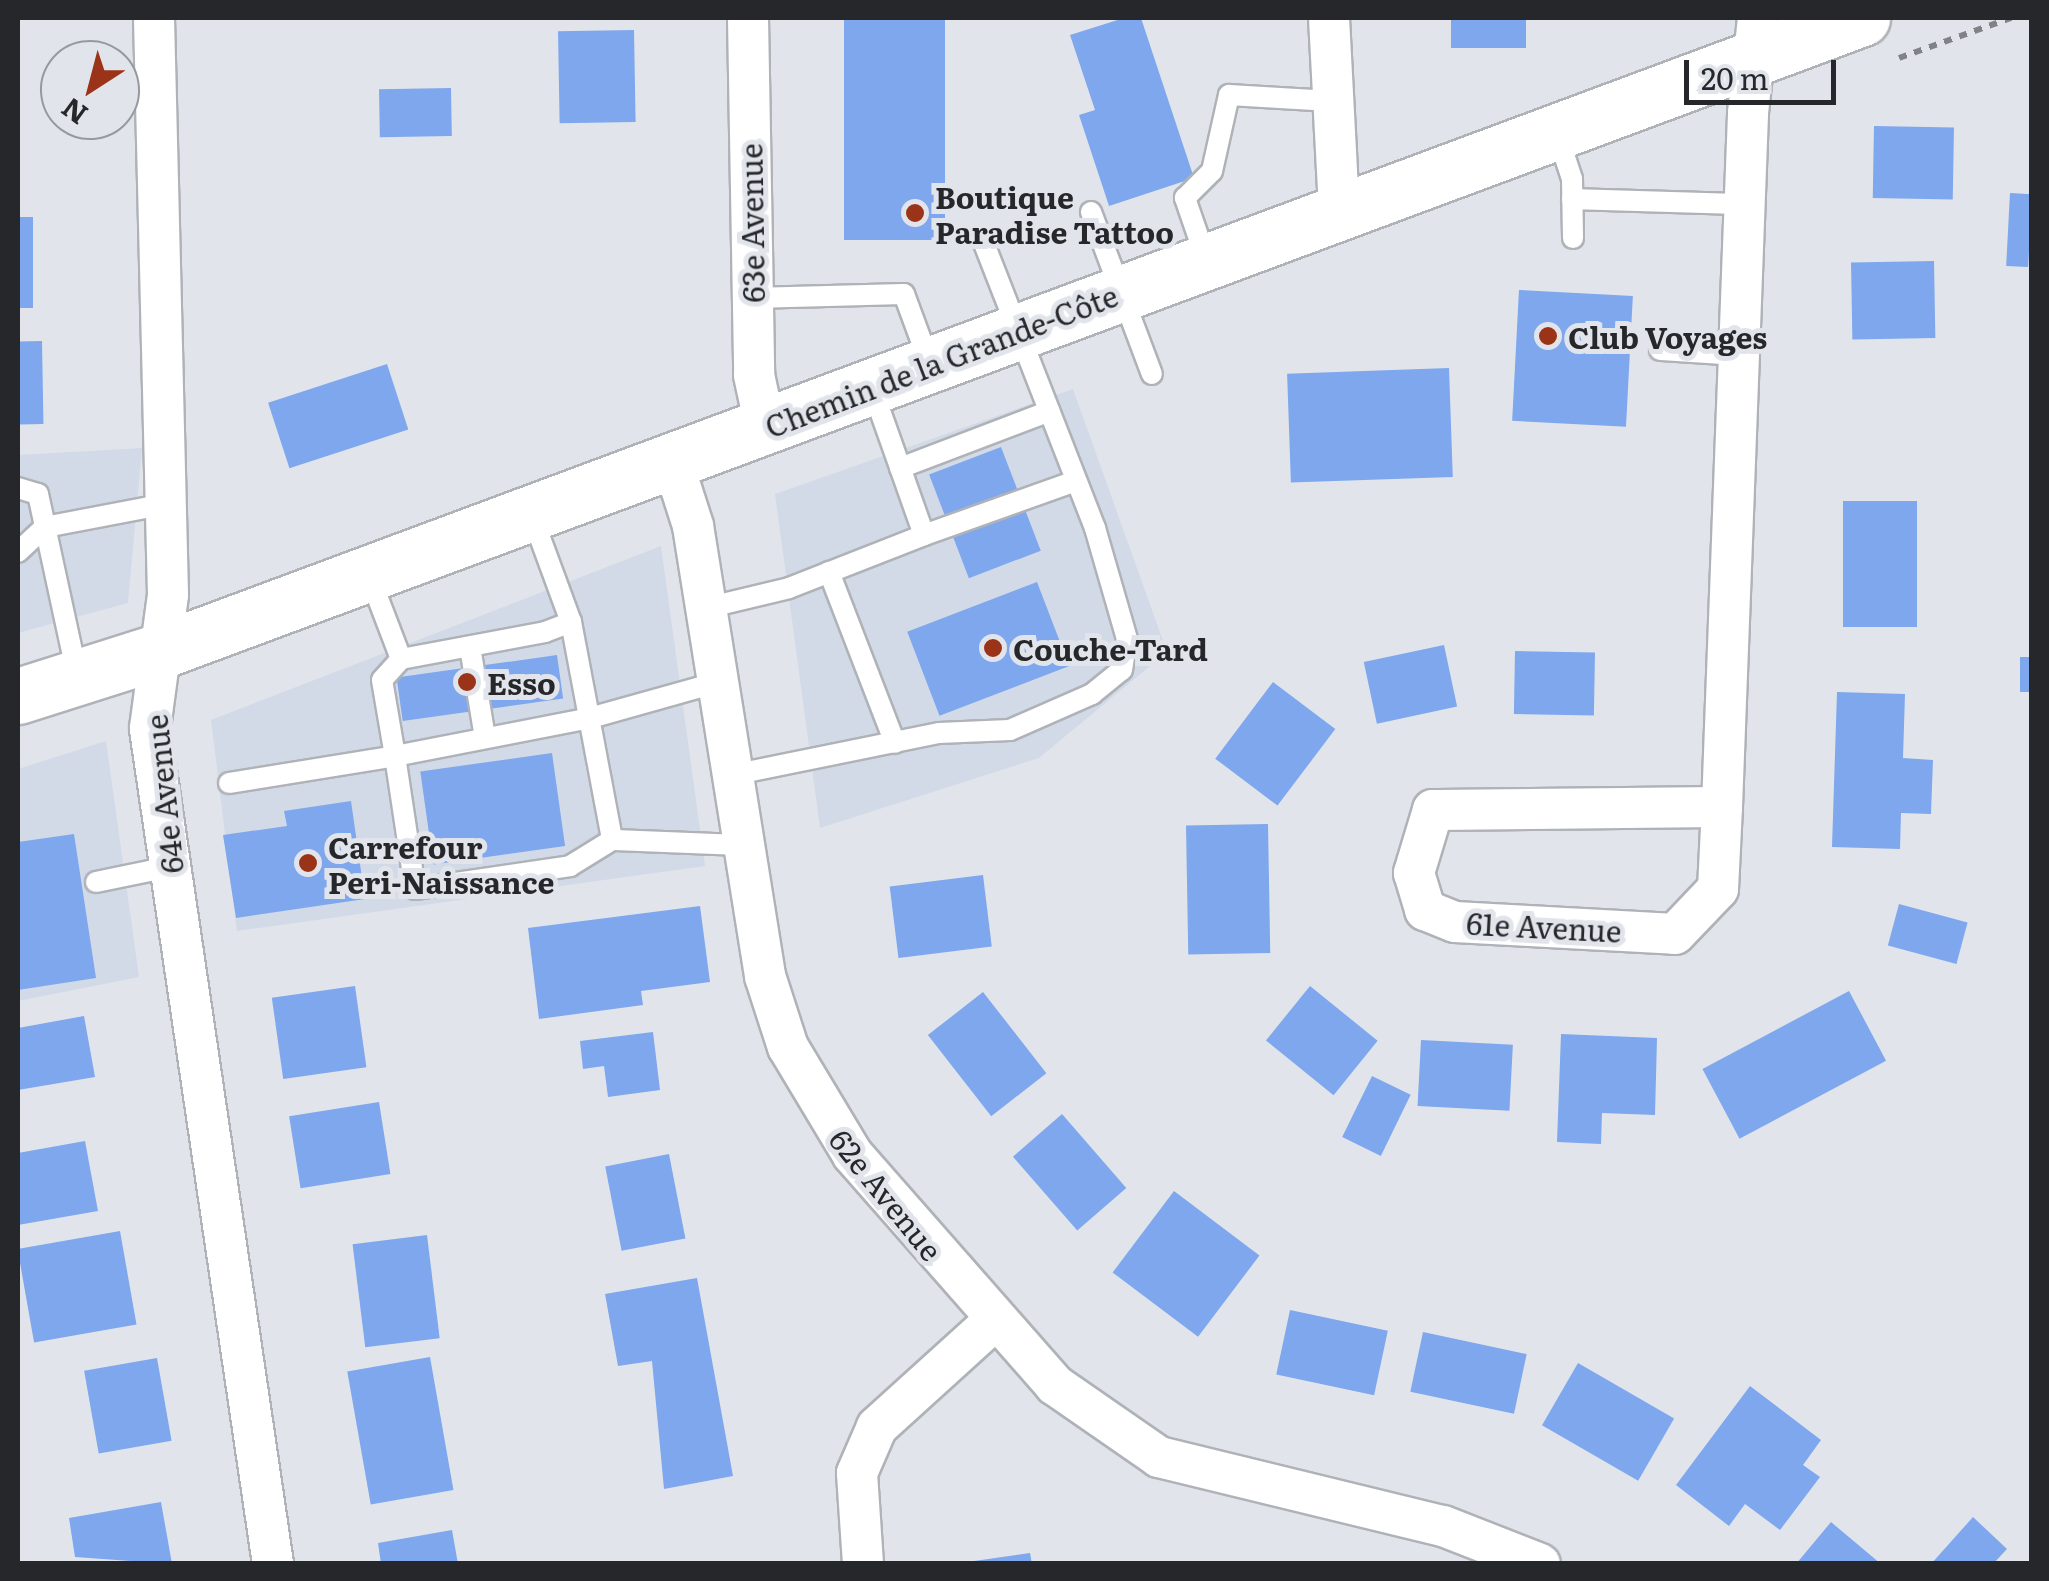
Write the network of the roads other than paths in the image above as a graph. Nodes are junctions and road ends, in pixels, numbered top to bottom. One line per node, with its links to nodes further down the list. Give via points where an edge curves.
1 (154, 18): 29 (street, 64e Avenue)
2 (748, 18): 16 (street, 63e Avenue)
3 (1329, 18): 6 (street)
4 (1862, 18): 5 (main road, Chemin de la Grande-Côte)
5 (1756, 38): 7 (main road, Chemin de la Grande-Côte); 9 (street, 61e Avenue)
6 (1331, 101): 10 (street); 14 (lane, via 1229,95 1212,171 1185,198)
7 (1556, 130): 8 (lane); 10 (main road, Chemin de la Grande-Côte)
8 (1572, 199): 9 (lane); 12 (lane)
9 (1746, 204): 19 (street, 61e Avenue)
10 (1340, 210): 14 (main road, Chemin de la Grande-Côte)
11 (1091, 212): 15 (lane)
12 (1573, 238)
13 (984, 244): 17 (lane)
14 (1207, 260): 15 (main road, Chemin de la Grande-Côte)
15 (1121, 292): 17 (main road, Chemin de la Grande-Côte); 21 (lane)
16 (752, 298): 20 (lane, via 904,294); 24 (street, 63e Avenue, via 754,375)
17 (1019, 330): 20 (main road, Chemin de la Grande-Côte); 23 (lane)
18 (1660, 350): 19 (lane)
19 (1740, 355): 50 (street, 61e Avenue)
20 (930, 364): 22 (main road, Chemin de la Grande-Côte)
21 (1152, 374)
22 (871, 386): 24 (main road, Chemin de la Grande-Côte); 26 (lane)
23 (1050, 411): 26 (lane); 27 (lane)
24 (765, 426): 25 (main road, Chemin de la Grande-Côte)
25 (672, 460): 30 (main road, Chemin de la Grande-Côte); 36 (street, 62e Avenue)
26 (900, 468): 32 (lane)
27 (1076, 481): 32 (lane); 46 (lane, via 1127,638 1122,670 1092,694 1010,730)
28 (18, 488): 31 (lane, via 38,494)
29 (166, 504): 31 (lane); 39 (street, 64e Avenue, via 168,595)
30 (531, 512): 35 (main road, Chemin de la Grande-Côte); 37 (lane)
31 (44, 527): 33 (lane); 41 (lane)
32 (924, 535): 34 (lane)
33 (18, 552)
34 (829, 572): 36 (lane); 46 (lane)
35 (368, 573): 39 (main road, Chemin de la Grande-Côte); 40 (lane)
36 (706, 608): 42 (street, 62e Avenue)
37 (571, 622): 38 (lane); 44 (lane)
38 (470, 646): 40 (lane); 45 (lane)
39 (160, 651): 41 (main road, Chemin de la Grande-Côte); 53 (street, 64e Avenue, via 150,728)
40 (401, 659): 47 (lane, via 382,680)
41 (78, 677): 43 (main road, Chemin de la Grande-Côte)
42 (718, 682): 44 (lane); 48 (street, 62e Avenue)
43 (18, 696)
44 (590, 718): 45 (lane); 51 (lane)
45 (485, 738): 47 (lane)
46 (894, 742): 48 (lane)
47 (395, 756): 49 (lane); 51 (lane, via 415,889 570,866)
48 (732, 776): 52 (street, 62e Avenue)
49 (229, 784)
50 (1722, 807): 50 (street, 61e Avenue, via 1432,810 1414,873 1425,910 1455,922 1675,934 1718,889)
51 (612, 840): 52 (lane)
52 (742, 845): 55 (street, 62e Avenue, via 766,976 807,1085 853,1155)
53 (169, 866): 54 (lane); 56 (street, 64e Avenue)
54 (96, 882)
55 (993, 1322): 57 (street, via 876,1427 857,1474); 58 (street, 62e Avenue, via 1055,1385 1159,1457 1442,1526)
56 (273, 1564)
57 (862, 1564)
58 (1540, 1564)

